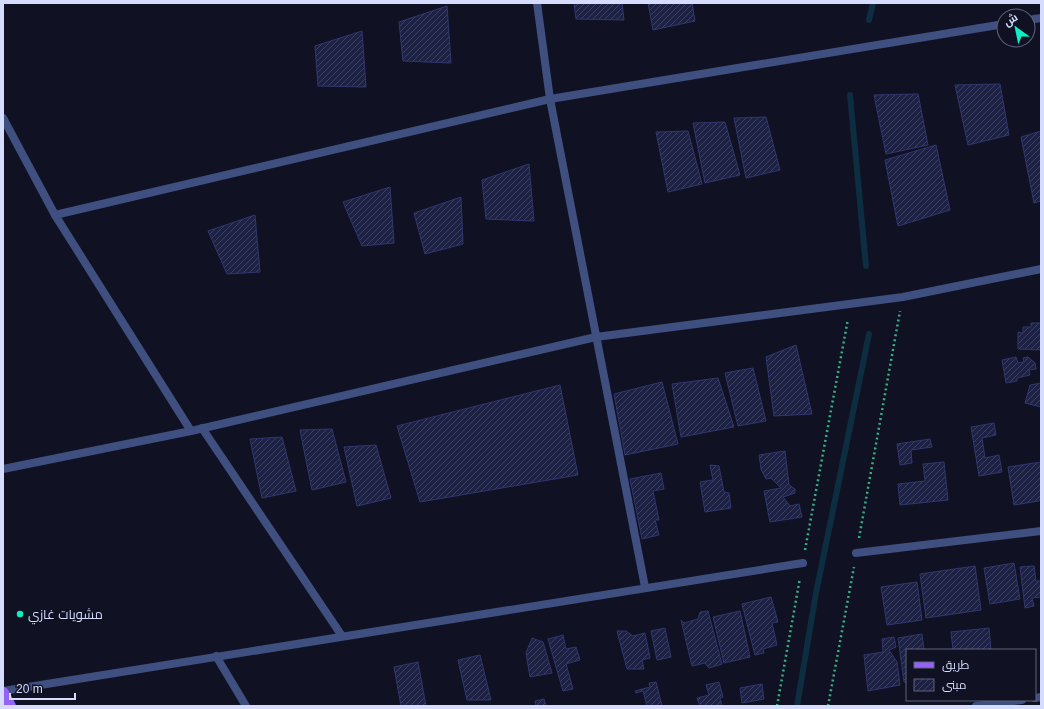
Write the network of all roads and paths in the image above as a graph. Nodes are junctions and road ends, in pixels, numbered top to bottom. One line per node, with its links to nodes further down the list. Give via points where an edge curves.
1 (537, 3): 3 (street)
2 (996, 25): 3 (street)
3 (550, 99): 5 (street); 9 (street)
4 (3, 118): 5 (street)
5 (55, 215): 11 (street)
6 (1041, 269): 7 (street)
7 (903, 297): 8 (street); 14 (path)
8 (850, 304): 9 (street); 15 (path)
9 (596, 337): 10 (street); 16 (street)
10 (202, 428): 11 (street); 17 (street)
11 (191, 431): 12 (street)
12 (3, 469)
13 (1041, 531): 14 (street)
14 (856, 553): 24 (path)
15 (803, 562): 16 (street); 23 (path)
16 (645, 588): 17 (street)
17 (342, 636): 18 (street)
18 (216, 656): 19 (street); 22 (street)
19 (3, 692): 21 (main road)
20 (1014, 701): 25 (street)
21 (10, 706)
22 (246, 706)
23 (777, 706)
24 (828, 706)
25 (976, 706)

